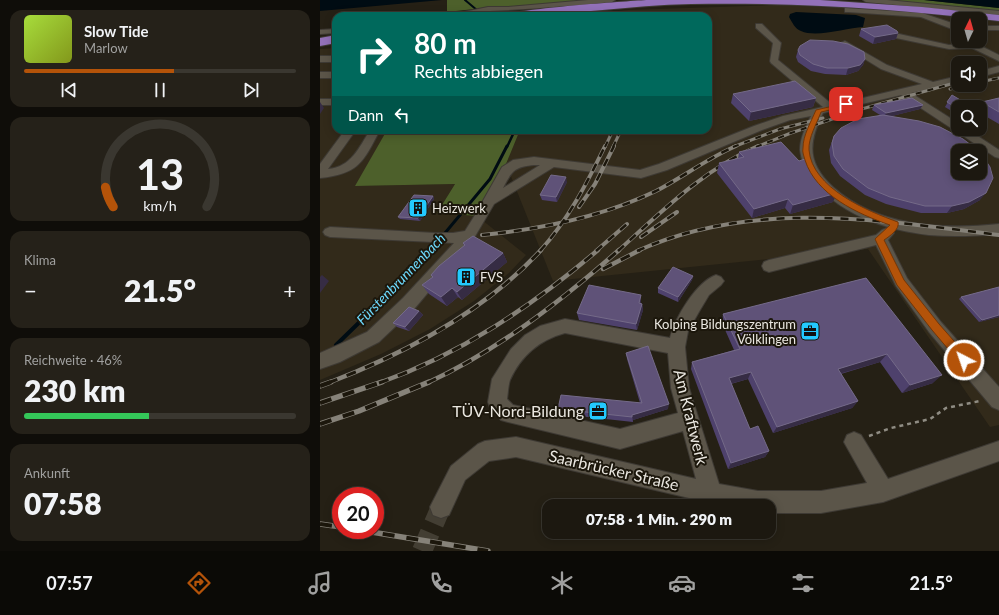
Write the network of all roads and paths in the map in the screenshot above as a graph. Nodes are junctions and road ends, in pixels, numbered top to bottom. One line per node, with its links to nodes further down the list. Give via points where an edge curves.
1 (612, 0): 4 (street)
2 (866, 0): 7 (street)
3 (848, 10): 11 (street, via 922,15)
4 (473, 12)
5 (550, 12): 8 (highway, via 630,4 735,0 871,5)
6 (585, 12): 8 (highway, via 657,6 781,4 870,7)
7 (999, 13)
8 (999, 19)
9 (933, 25): 14 (street, via 942,30)
10 (759, 26): 41 (street, via 777,43 774,61)
11 (951, 28)
12 (987, 28): 13 (street)
13 (999, 28)
14 (951, 30)
15 (332, 31): 16 (street)
16 (320, 32)
17 (332, 36): 19 (highway)
18 (899, 36): 23 (street)
19 (320, 37)
20 (332, 40): 21 (highway)
21 (320, 41)
22 (845, 43): 37 (street, via 884,67)
23 (951, 48)
24 (979, 48): 27 (street)
25 (320, 52): 26 (street)
26 (332, 52)
27 (999, 58)
28 (332, 59): 29 (street)
29 (320, 60)
30 (332, 66): 31 (street)
31 (320, 67)
32 (999, 69): 33 (street)
33 (987, 72)
34 (320, 75): 35 (street)
35 (332, 75)
36 (951, 81): 37 (street)
37 (932, 85): 38 (street)
38 (903, 92): 41 (street); 43 (street)
39 (320, 102): 40 (street)
40 (332, 102)
41 (831, 108): 42 (street)
42 (819, 110): 48 (street, via 758,128 640,174); 51 (street, via 806,150 807,160 816,176 841,199 875,217)
43 (951, 123)
44 (348, 134): 49 (street)
45 (373, 134): 49 (street, via 351,166 341,172)
46 (971, 136): 47 (street)
47 (999, 154)
48 (550, 164): 50 (street); 50 (street, via 517,163 506,170)
49 (320, 173)
50 (490, 201): 54 (street)
51 (895, 224): 52 (street, via 950,232); 55 (street)
52 (999, 229)
53 (330, 232): 54 (street, via 435,238)
54 (469, 235): 59 (street, via 409,303 373,337)
55 (880, 239): 56 (street); 60 (street, via 901,282 935,327)
56 (769, 266)
57 (716, 282): 58 (street, Am Kraftwerk, via 704,291 694,305 680,330)
58 (676, 347): 61 (street, Am Kraftwerk, via 680,388); 61 (street, via 565,326 546,331 531,340 517,354 501,379 496,402 508,413 620,439)
59 (320, 361)
60 (998, 399): 62 (path, via 946,408 930,419 891,428)
61 (690, 419): 65 (street, Am Kraftwerk)
62 (854, 442): 64 (street)
63 (999, 451): 64 (street, Saarbrücker Straße)
64 (883, 491): 65 (street, Saarbrücker Straße, via 821,502 758,502)
65 (711, 494): 66 (street, Saarbrücker Straße, via 516,447 485,451 458,473)
66 (441, 507)

